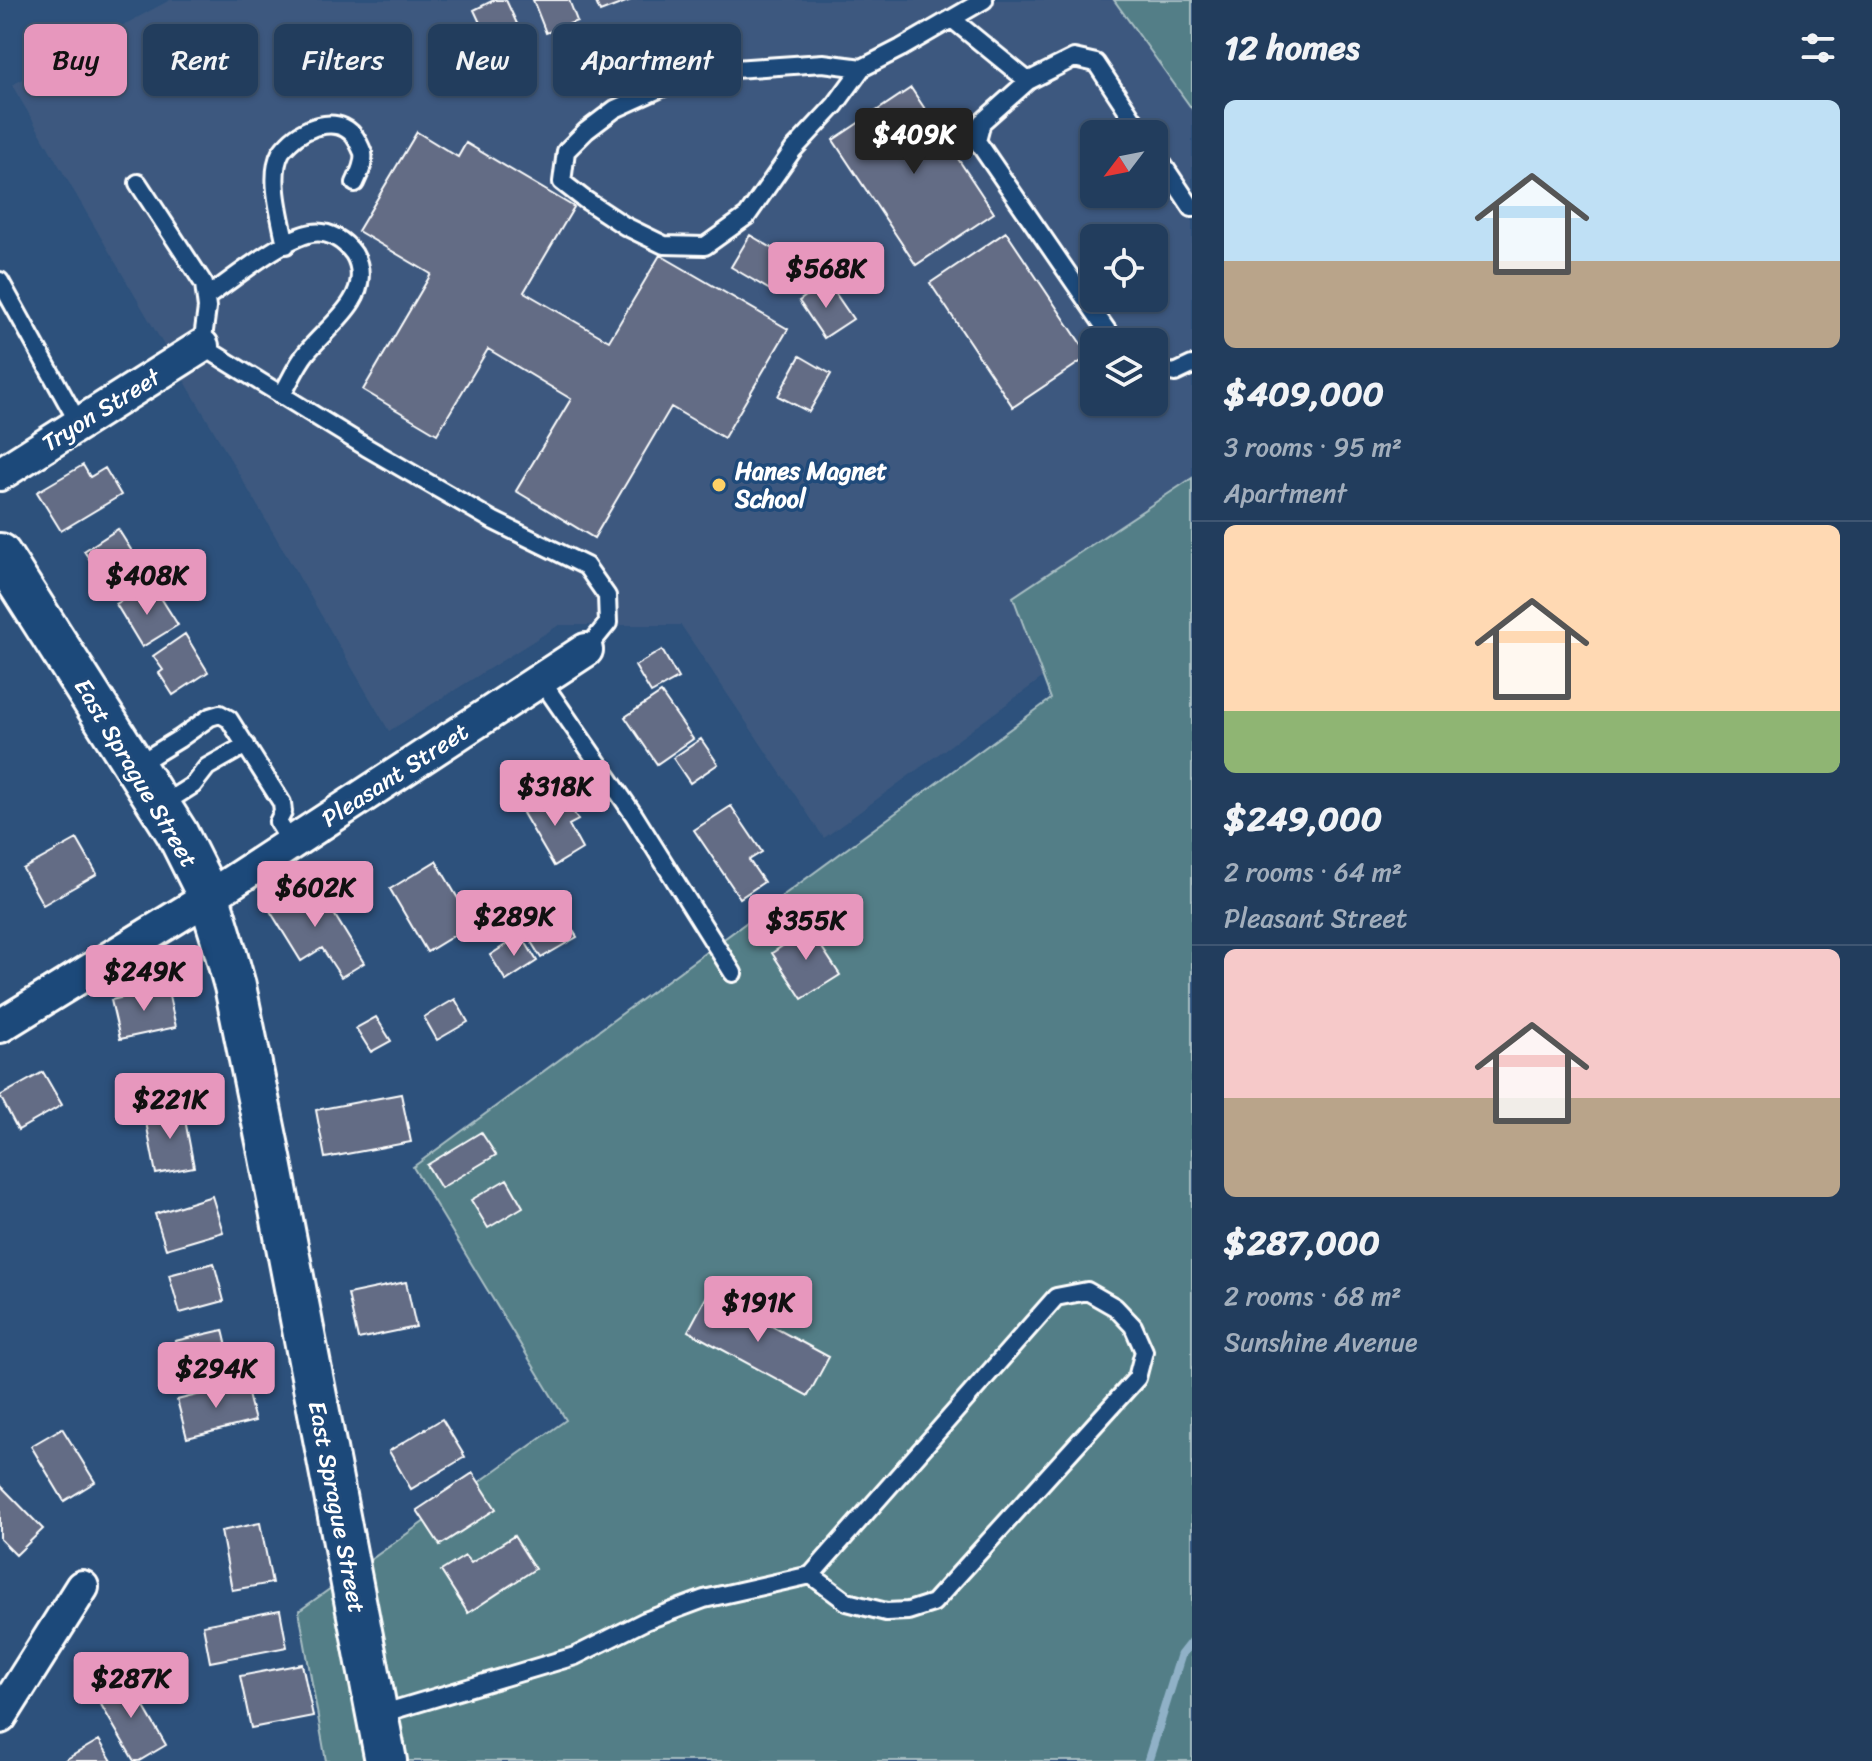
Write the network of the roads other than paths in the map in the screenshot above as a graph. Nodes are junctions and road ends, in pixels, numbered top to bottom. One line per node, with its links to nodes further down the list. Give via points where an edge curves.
1 (984, 0): 2 (lane)
2 (952, 19): 3 (lane); 4 (lane)
3 (862, 68): 3 (lane, via 793,150 747,216 705,246 664,245 625,226 562,182 566,151 586,131 615,109 666,86 734,69 823,63)
4 (1028, 81): 5 (lane, via 1074,58 1096,63); 13 (lane, via 982,122 977,141)
5 (1134, 120)
6 (1168, 172): 9 (lane)
7 (138, 183): 12 (lane, via 204,284)
8 (355, 183): 10 (lane, via 363,153 345,127 333,124 297,134 281,151 275,173)
9 (1192, 208)
10 (286, 245): 12 (lane); 17 (lane, via 314,232 330,234 343,242 360,266 352,302 305,354)
11 (0, 281): 18 (lane)
12 (207, 297): 14 (lane)
13 (1105, 328)
14 (202, 346): 17 (lane); 18 (street, Tryon Street)
15 (1192, 365): 16 (lane)
16 (1168, 372)
17 (282, 395): 21 (lane, via 494,521 586,566 607,596 608,623)
18 (79, 424): 19 (street, Tryon Street)
19 (0, 474)
20 (0, 554): 24 (street, East Sprague Street)
21 (586, 650): 22 (street, Pleasant Street)
22 (541, 680): 26 (street, Pleasant Street); 28 (lane)
23 (246, 745): 24 (lane, via 220,714); 25 (lane, via 207,767 193,785); 26 (lane, via 282,803 278,822)
24 (135, 766): 25 (street, East Sprague Street)
25 (160, 806): 27 (street, East Sprague Street)
26 (291, 843): 27 (street, Pleasant Street)
27 (209, 897): 29 (street, Pleasant Street); 32 (street, East Sprague Street, via 235,986)
28 (733, 973)
29 (0, 1026)
30 (811, 1575): 30 (lane, via 1056,1297 1087,1291 1115,1307 1133,1326 1144,1351 1137,1378 933,1603 886,1612 847,1602); 32 (lane, via 704,1599 575,1656)
31 (82, 1587): 33 (street)
32 (377, 1715): 34 (street, East Sprague Street)
33 (0, 1717)
34 (386, 1761)

